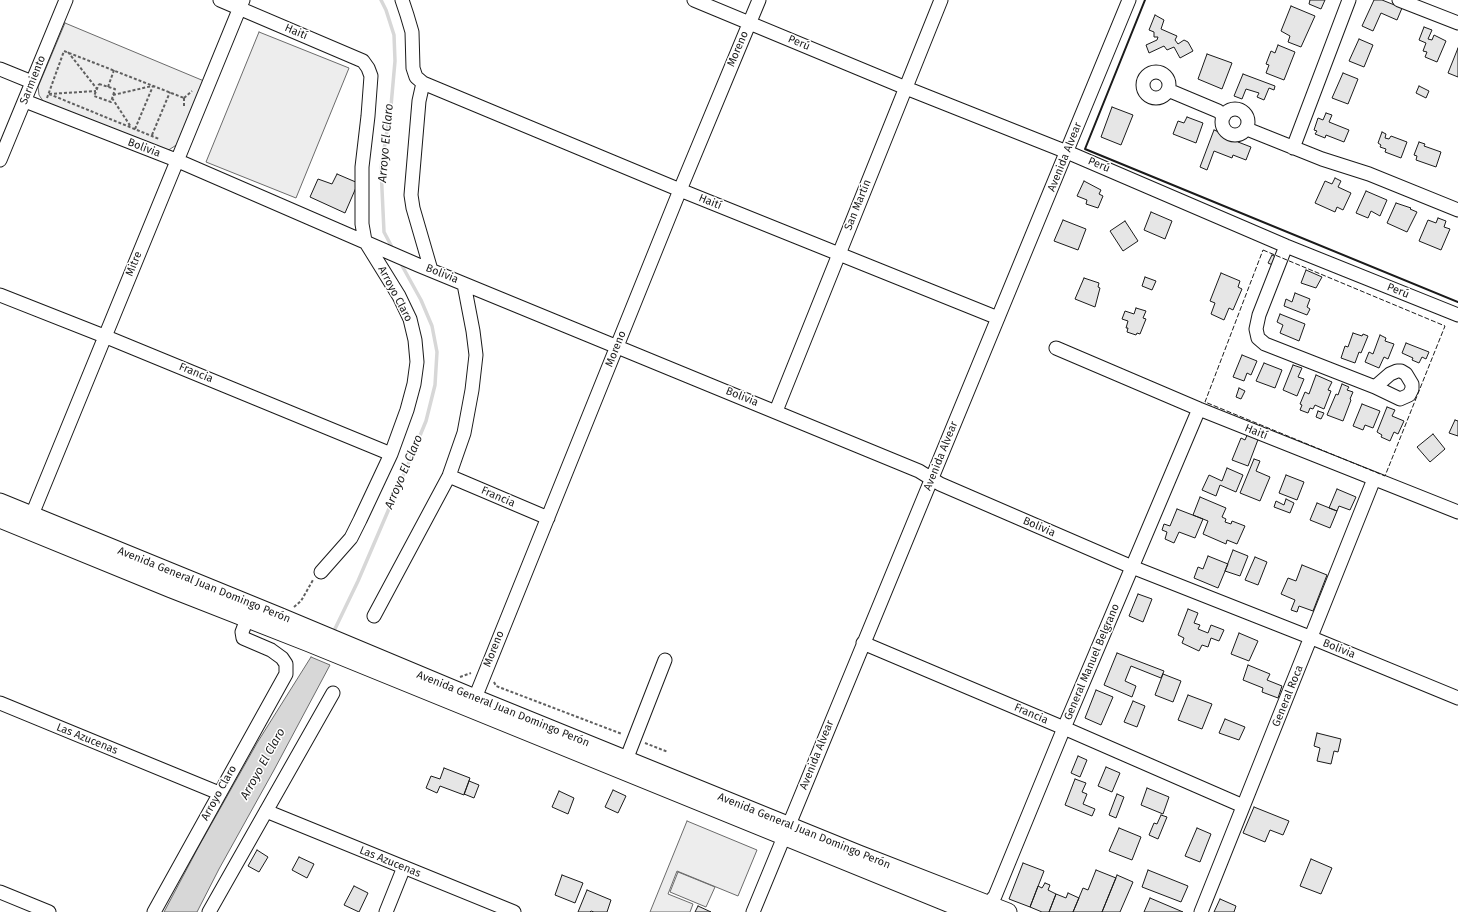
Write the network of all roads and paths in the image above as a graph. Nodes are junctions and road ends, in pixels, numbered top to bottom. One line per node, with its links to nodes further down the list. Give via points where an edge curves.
1 (66, 0): 17 (street, Sarmiento)
2 (220, 0): 10 (street, Haití)
3 (402, 0): 18 (street, via 412,32 413,68 416,77)
4 (694, 0): 11 (street, Perú)
5 (759, 0): 11 (street, Moreno)
6 (941, 0): 21 (street, San Martín)
7 (1129, 0): 38 (street, Avenida Alvear)
8 (1349, 0): 37 (street)
9 (1399, 0): 12 (street)
10 (241, 4): 14 (street, Haití, via 363,61); 40 (street, Mitre)
11 (749, 23): 21 (street, Perú); 41 (street, Moreno)
12 (1458, 23)
13 (67, 52): 16 (path); 22 (path); 25 (path, via 64,51)
14 (368, 68): 43 (street, Arroyo Claro, via 371,76 362,167 362,224)
15 (0, 69): 17 (street)
16 (114, 70): 19 (path); 20 (path)
17 (32, 82): 28 (street, Sarmiento)
18 (423, 83): 41 (street, Haití); 46 (street, via 419,101 411,195)
19 (153, 86): 24 (path); 26 (path); 32 (path)
20 (108, 87): 22 (path, via 99,84); 26 (path, via 115,89)
21 (906, 88): 38 (street, Perú); 45 (street, San Martín)
22 (97, 90): 25 (path); 26 (path, via 94,96 111,102)
23 (1168, 90): 30 (street, via 1218,111)
24 (170, 92): 27 (path); 35 (path)
25 (49, 94): 29 (path); 31 (path)
26 (113, 96): 31 (path)
27 (184, 98)
28 (25, 101): 29 (street, Bolivia); 39 (street, Sarmiento)
29 (43, 108): 40 (street, Bolivia)
30 (1224, 116): 33 (street, via 1223,128 1229,134 1241,135); 33 (street, via 1236,109 1244,112 1249,120)
31 (131, 127): 32 (path)
32 (135, 128): 34 (path); 35 (path)
33 (1247, 129): 37 (street)
34 (133, 133)
35 (152, 136): 36 (path)
36 (162, 140)
37 (1293, 148): 42 (street, via 1369,174)
38 (1067, 152): 44 (street, Perú); 50 (street, Avenida Alvear)
39 (0, 160)
40 (176, 160): 43 (street, Bolivia); 51 (street, Mitre)
41 (680, 190): 45 (street, Haití); 52 (street, Moreno)
42 (1458, 210)
43 (370, 243): 46 (street, Bolivia); 57 (street, Arroyo Claro, via 410,319 415,340 417,362 414,384)
44 (1286, 246): 49 (street, Perú); 54 (street, via 1258,315 1258,338 1265,344)
45 (839, 254): 50 (street, Haití); 56 (street, San Martín)
46 (424, 267): 47 (street, Bolivia)
47 (464, 284): 52 (street, Bolivia); 58 (street, via 476,355 464,433)
48 (0, 295): 51 (street, Francia)
49 (1458, 315)
50 (998, 318): 59 (street, Avenida Alvear)
51 (104, 336): 57 (street, Francia); 65 (street, Mitre)
52 (616, 346): 56 (street, Bolivia); 63 (street, Moreno)
53 (1056, 348): 55 (street, Haití)
54 (1375, 387)
55 (1199, 410): 60 (street, Haití); 66 (street, General Manuel Belgrano)
56 (776, 411): 59 (street, Bolivia, via 919,471)
57 (391, 454): 67 (street, Arroyo Claro, via 351,538)
58 (449, 476): 63 (street, Francia); 69 (street)
59 (932, 479): 66 (street, Bolivia); 73 (street, Avenida Alvear)
60 (1374, 479): 62 (street, Haití); 72 (street, General Roca)
61 (0, 502): 65 (main road, Avenida General Juan Domingo Perón)
62 (1458, 512)
63 (548, 518): 76 (street, Moreno)
64 (0, 519): 65 (main road, Avenida General Juan Domingo Perón)
65 (28, 522): 70 (main road, Avenida General Juan Domingo Perón); 71 (main road, Avenida General Juan Domingo Perón)
66 (1132, 567): 72 (street, Bolivia); 82 (street, General Manuel Belgrano)
67 (321, 572): 68 (path, via 313,580 301,601)
68 (291, 610)
69 (374, 616)
70 (247, 619): 71 (main road, Avenida General Juan Domingo Perón); 86 (street, Arroyo Claro, via 242,632 243,638 271,650 282,658 286,664 286,674)
71 (312, 637): 74 (main road, Avenida General Juan Domingo Perón)
72 (1312, 638): 80 (street, Bolivia); 87 (street, General Roca)
73 (862, 643): 82 (street, Francia); 89 (street, Avenida Alvear)
74 (349, 653): 79 (main road, Avenida General Juan Domingo Perón); 89 (main road, Avenida General Juan Domingo Perón)
75 (665, 660): 83 (street)
76 (483, 676): 77 (path, via 472,673); 79 (street, Moreno); 83 (path, via 492,678 496,686)
77 (459, 677)
78 (333, 693): 88 (street)
79 (475, 698): 85 (main road, Avenida General Juan Domingo Perón)
80 (1458, 698)
81 (0, 704): 86 (street, Las Azucenas)
82 (1064, 728): 87 (street, Francia); 92 (street, General Manuel Belgrano, via 995,896)
83 (634, 739): 84 (path); 85 (street)
84 (668, 752)
85 (626, 760): 89 (main road, Avenida General Juan Domingo Perón)
86 (219, 793): 94 (street, Arroyo Claro)
87 (1244, 806): 101 (street, General Roca)
88 (266, 811): 90 (street, Las Azucenas); 95 (street)
89 (786, 831): 92 (main road, Avenida General Juan Domingo Perón); 98 (street, Avenida Alvear); 99 (main road, Avenida General Juan Domingo Perón)
90 (404, 867): 96 (street); 97 (street, Las Azucenas)
91 (0, 892): 93 (street)
92 (985, 908): 100 (main road, Avenida General Juan Domingo Perón)
93 (49, 912)
94 (154, 912)
95 (209, 912)
96 (386, 912)
97 (514, 912)
98 (752, 912)
99 (970, 912)
100 (1008, 912)
101 (1202, 912)

